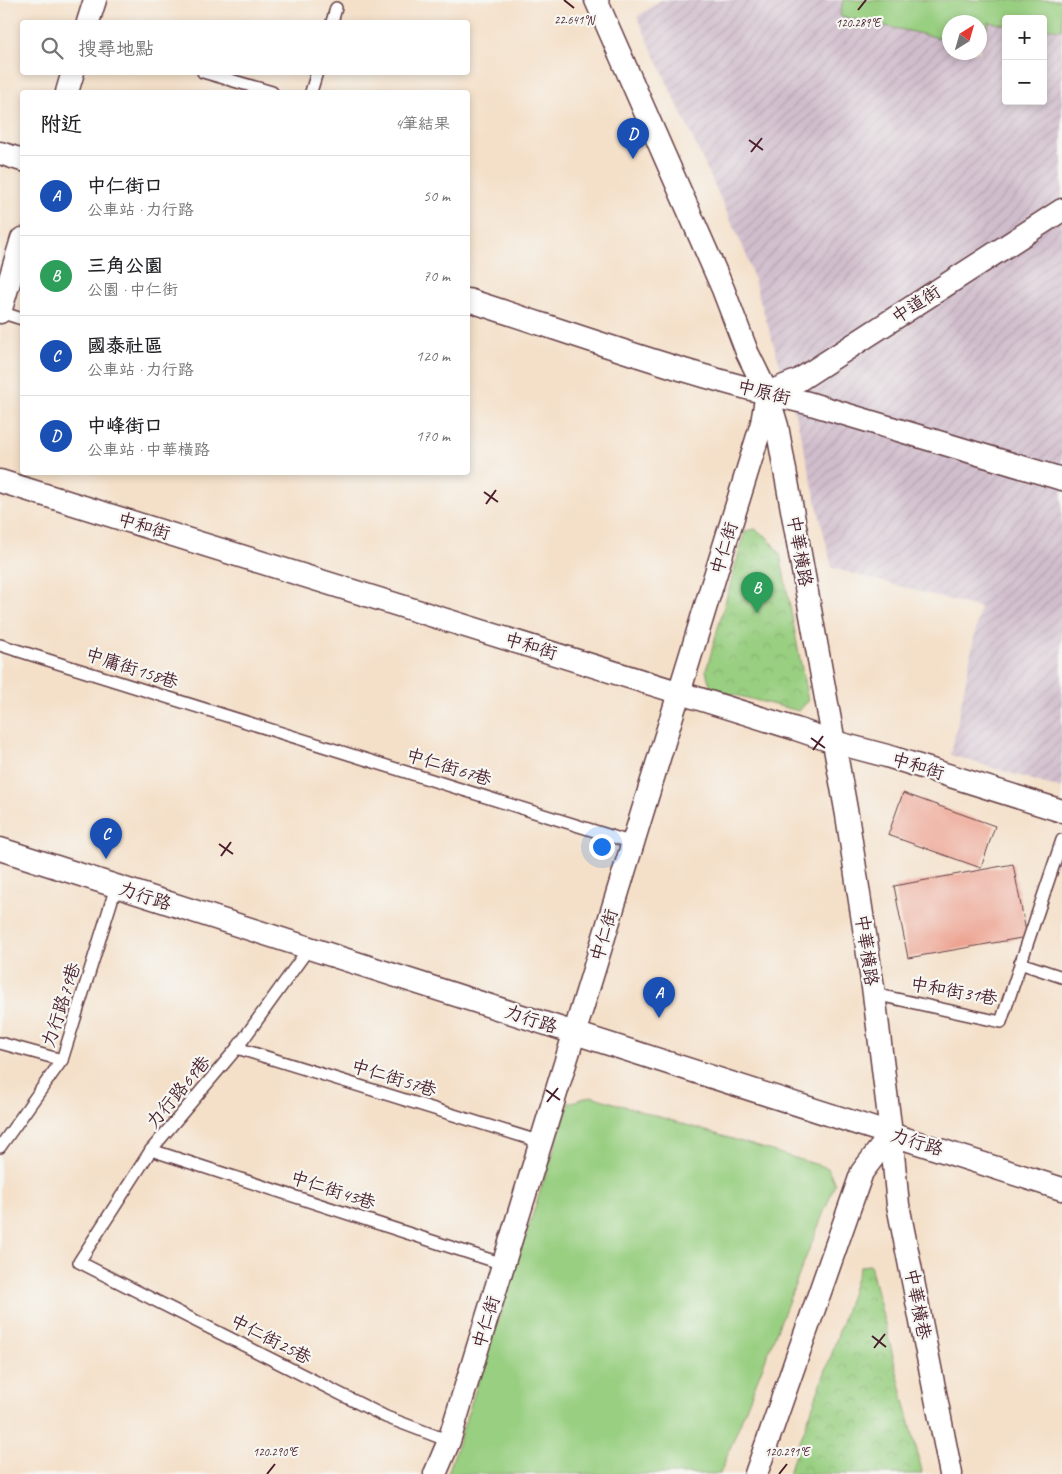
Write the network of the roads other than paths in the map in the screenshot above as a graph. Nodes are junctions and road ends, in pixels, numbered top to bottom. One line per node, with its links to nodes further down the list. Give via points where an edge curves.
1 (95, 0): 4 (street)
2 (596, 0): 19 (street, 中華橫路)
3 (336, 8): 5 (lane)
4 (89, 20)
5 (333, 20)
6 (72, 75): 9 (street)
7 (213, 75): 10 (lane)
8 (316, 75): 11 (lane)
9 (68, 90)
10 (265, 90)
11 (312, 90)
12 (0, 153): 13 (street)
13 (20, 159)
14 (1062, 210): 19 (street, 中道街, via 799,380)
15 (20, 246): 17 (street)
16 (470, 301): 19 (street, 中原街)
17 (0, 312): 18 (lane)
18 (20, 318)
19 (767, 394): 20 (street, 中原街, via 808,403); 23 (street, 中仁街, via 762,423); 25 (street, 中華橫路, via 777,426)
20 (1062, 479)
21 (0, 481): 23 (street, 中和街)
22 (0, 645): 24 (lane, 中庸街158巷)
23 (679, 692): 25 (street, 中和街); 28 (street, 中仁街)
24 (254, 725): 28 (lane, 中仁街67巷)
25 (834, 742): 26 (street, 中和街); 34 (street, 中華橫路)
26 (1062, 811)
27 (1062, 840): 32 (lane, 中和街31巷)
28 (633, 843): 35 (street, 中仁街)
29 (0, 850): 30 (street, 力行路)
30 (116, 886): 31 (street, 力行路); 38 (lane, 力行路79巷)
31 (309, 948): 35 (street, 力行路); 37 (lane, 力行路69巷)
32 (1020, 963): 33 (lane); 34 (lane, 中和街31巷, via 1000,1022)
33 (1062, 977)
34 (874, 994): 39 (street, 中華橫路)
35 (574, 1033): 39 (street, 力行路); 40 (street, 中仁街)
36 (0, 1043): 38 (lane)
37 (237, 1048): 40 (lane, 中仁街57巷); 42 (lane, 力行路69巷)
38 (62, 1060): 41 (lane, 力行路79巷)
39 (891, 1134): 43 (street, 力行路); 48 (street, via 862,1172); 49 (street, 中華橫巷, via 898,1205)
40 (541, 1142): 45 (street, 中仁街)
41 (0, 1147)
42 (151, 1150): 44 (lane, 力行路69巷); 45 (lane, 中仁街43巷)
43 (1062, 1189)
44 (79, 1262): 46 (lane, 中仁街25巷, via 386,1417)
45 (503, 1264): 46 (street, 中仁街)
46 (449, 1441): 47 (street, 中仁街)
47 (435, 1474)
48 (756, 1474)
49 (951, 1474)

